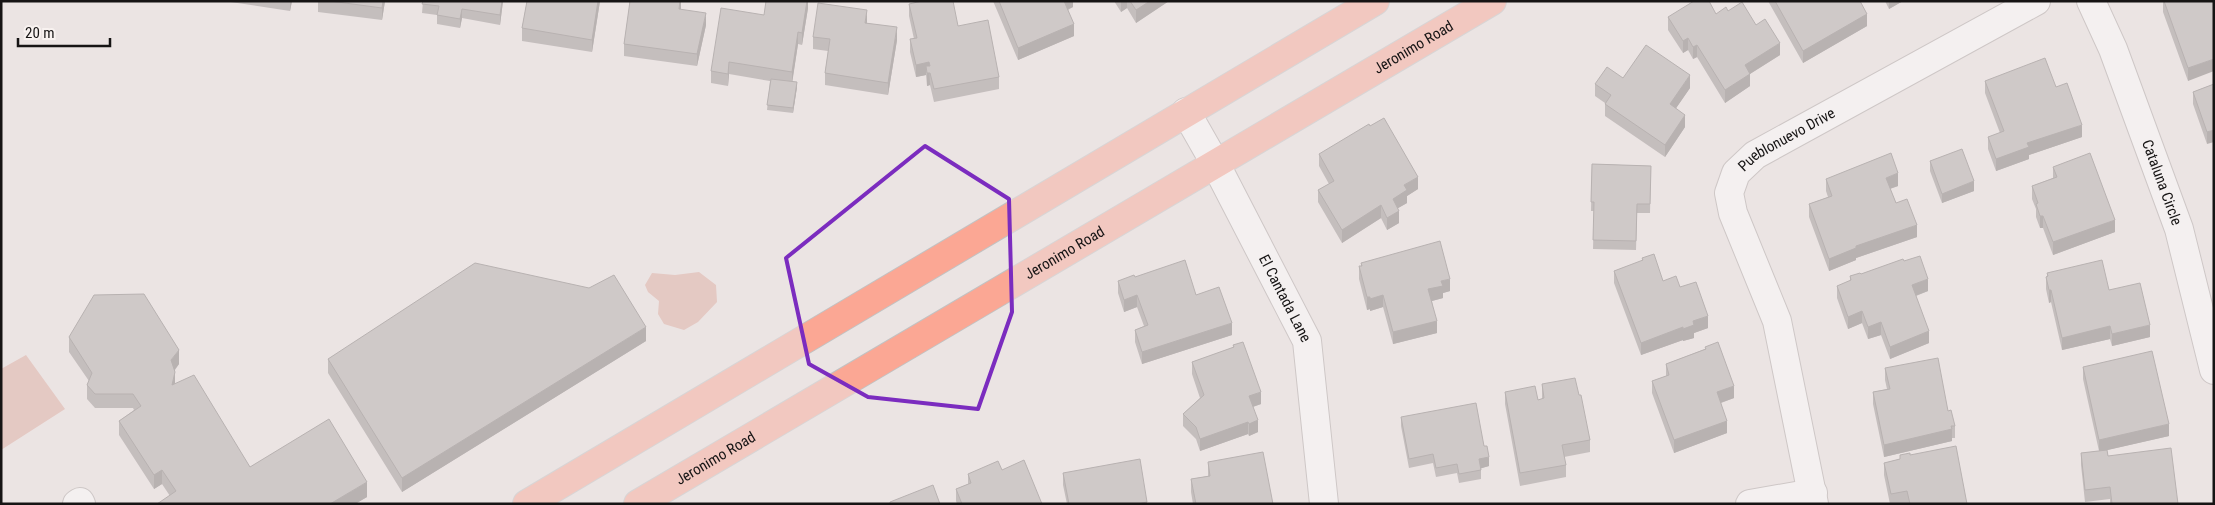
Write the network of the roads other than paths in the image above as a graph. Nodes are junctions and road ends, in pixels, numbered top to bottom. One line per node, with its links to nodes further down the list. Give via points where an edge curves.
1 (1375, 1): 5 (main road)
2 (1492, 1): 6 (main road, Jeronimo Road)
3 (2036, 1): 8 (street, Pueblonuevo Drive, via 1755,155 1736,173 1729,193 1732,213 1777,322)
4 (2091, 1): 7 (street, Cataluna Circle, via 2113,49 2179,229)
5 (1186, 112): 6 (street, El Cantada Lane); 11 (main road)
6 (1215, 162): 12 (main road, Jeronimo Road); 13 (street, El Cantada Lane, via 1307,341)
7 (2214, 370)
8 (1813, 498): 14 (street)
9 (77, 504): 10 (street)
10 (81, 504)
11 (527, 504)
12 (638, 504)
13 (1324, 504)
14 (1750, 504)

